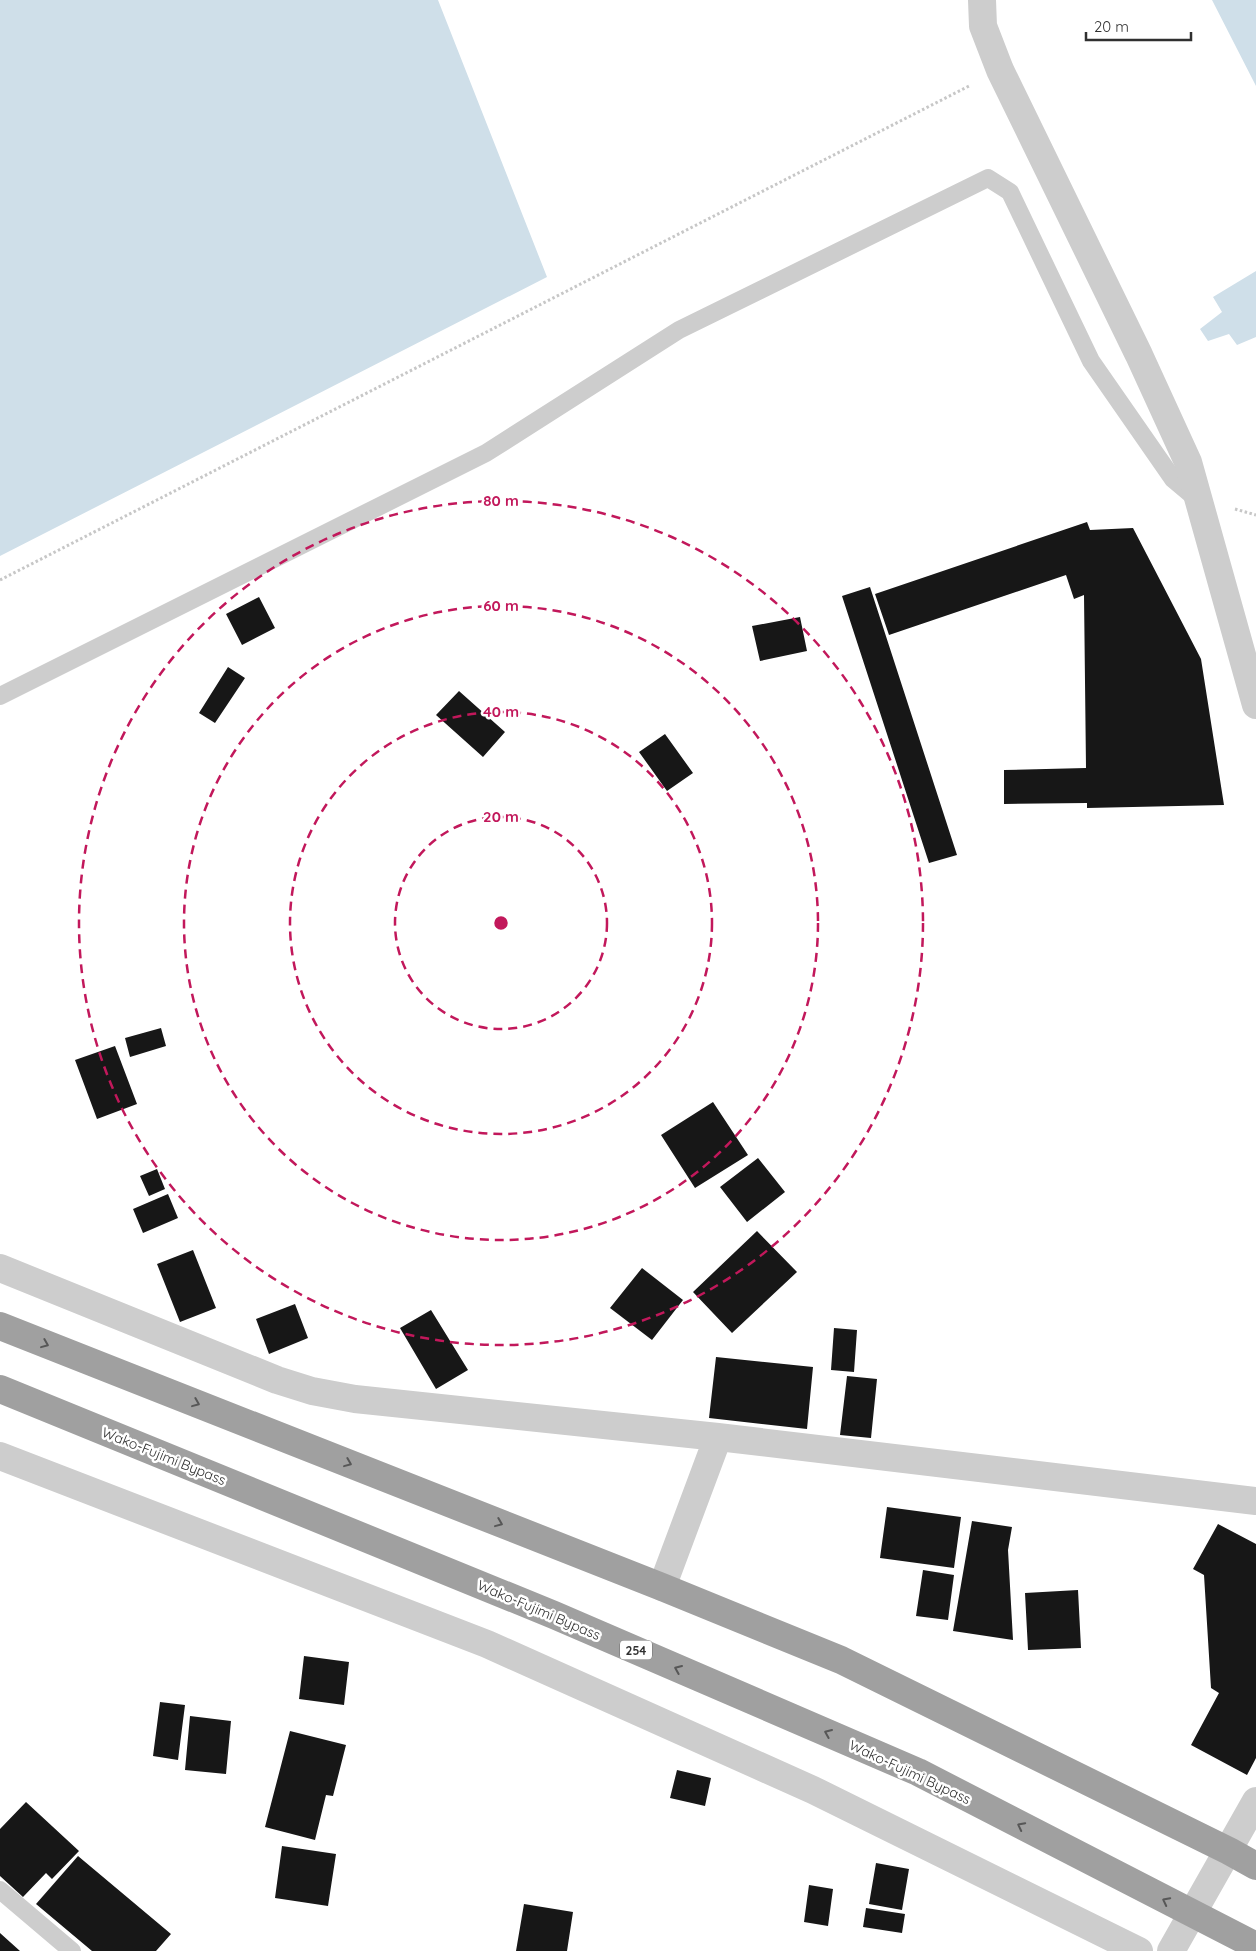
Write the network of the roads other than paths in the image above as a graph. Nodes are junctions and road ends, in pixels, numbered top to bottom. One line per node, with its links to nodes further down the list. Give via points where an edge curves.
1 (982, 0): 2 (street, via 983,26 1000,70 1139,355 1188,462)
2 (1198, 500): 3 (lane, via 1173,479 1090,361 1010,192 988,178 679,330 486,453); 4 (street)
3 (0, 696)
4 (1256, 704)
5 (0, 1268): 8 (street, via 277,1380 312,1391 355,1399)
6 (0, 1326): 11 (highway, one-way to 11)
7 (0, 1389): 16 (highway, Wako-Fujimi Bypass / 254, one-way to 7, via 918,1772 554,1615)
8 (718, 1437): 10 (street); 11 (street)
9 (0, 1456): 19 (street, via 487,1644 813,1790)
10 (1256, 1501)
11 (662, 1587): 13 (highway, via 841,1660)
12 (1256, 1801): 13 (street)
13 (1229, 1851): 14 (highway); 16 (street)
14 (1256, 1866)
15 (0, 1890): 18 (lane)
16 (1192, 1914): 17 (highway, Wako-Fujimi Bypass / 254); 20 (street)
17 (1256, 1946)
18 (67, 1949)
19 (1139, 1951)
20 (1171, 1951)

